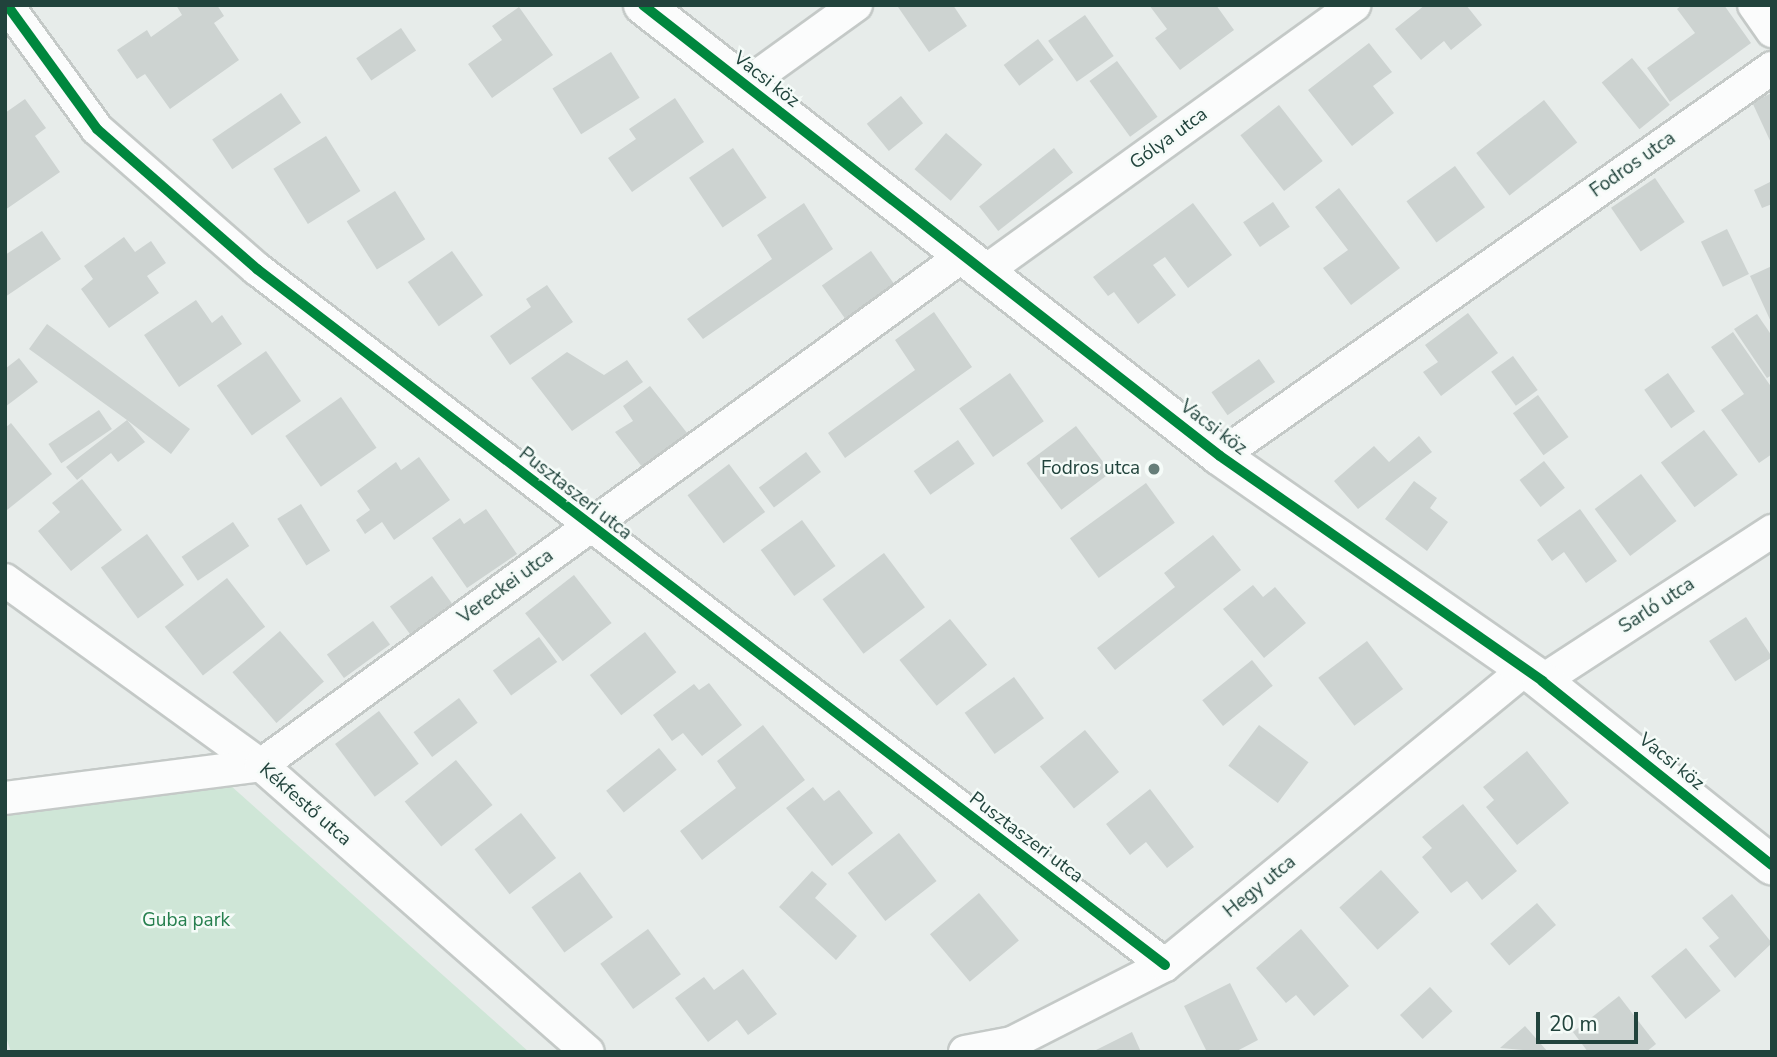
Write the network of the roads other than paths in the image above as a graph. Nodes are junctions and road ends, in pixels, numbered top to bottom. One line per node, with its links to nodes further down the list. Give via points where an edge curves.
1 (8, 5): 11 (street, Pusztaszeri utca, via 97,129 257,269)
2 (643, 5): 8 (street, Vacsi köz)
3 (856, 5): 8 (street)
4 (1356, 5): 9 (street, Gólya utca)
5 (1754, 5): 6 (street)
6 (1772, 31)
7 (1772, 68): 10 (street, Fodros utca)
8 (745, 85): 9 (street, Vacsi köz)
9 (972, 265): 10 (street, Vacsi köz); 11 (street, Vereckei utca)
10 (1220, 456): 14 (street, Vacsi köz)
11 (589, 527): 15 (street, Vereckei utca); 18 (street, Pusztaszeri utca)
12 (1772, 531): 14 (street, Sarló utca)
13 (5, 580): 15 (street, Kékfestő utca)
14 (1534, 675): 17 (street, Vacsi köz); 18 (street, Hegy utca)
15 (261, 765): 16 (street, Vereckei utca); 19 (street, Kékfestő utca)
16 (5, 798)
17 (1772, 865)
18 (1165, 965): 20 (street, Hegy utca, via 1012,1043)
19 (588, 1052)
20 (965, 1052)

